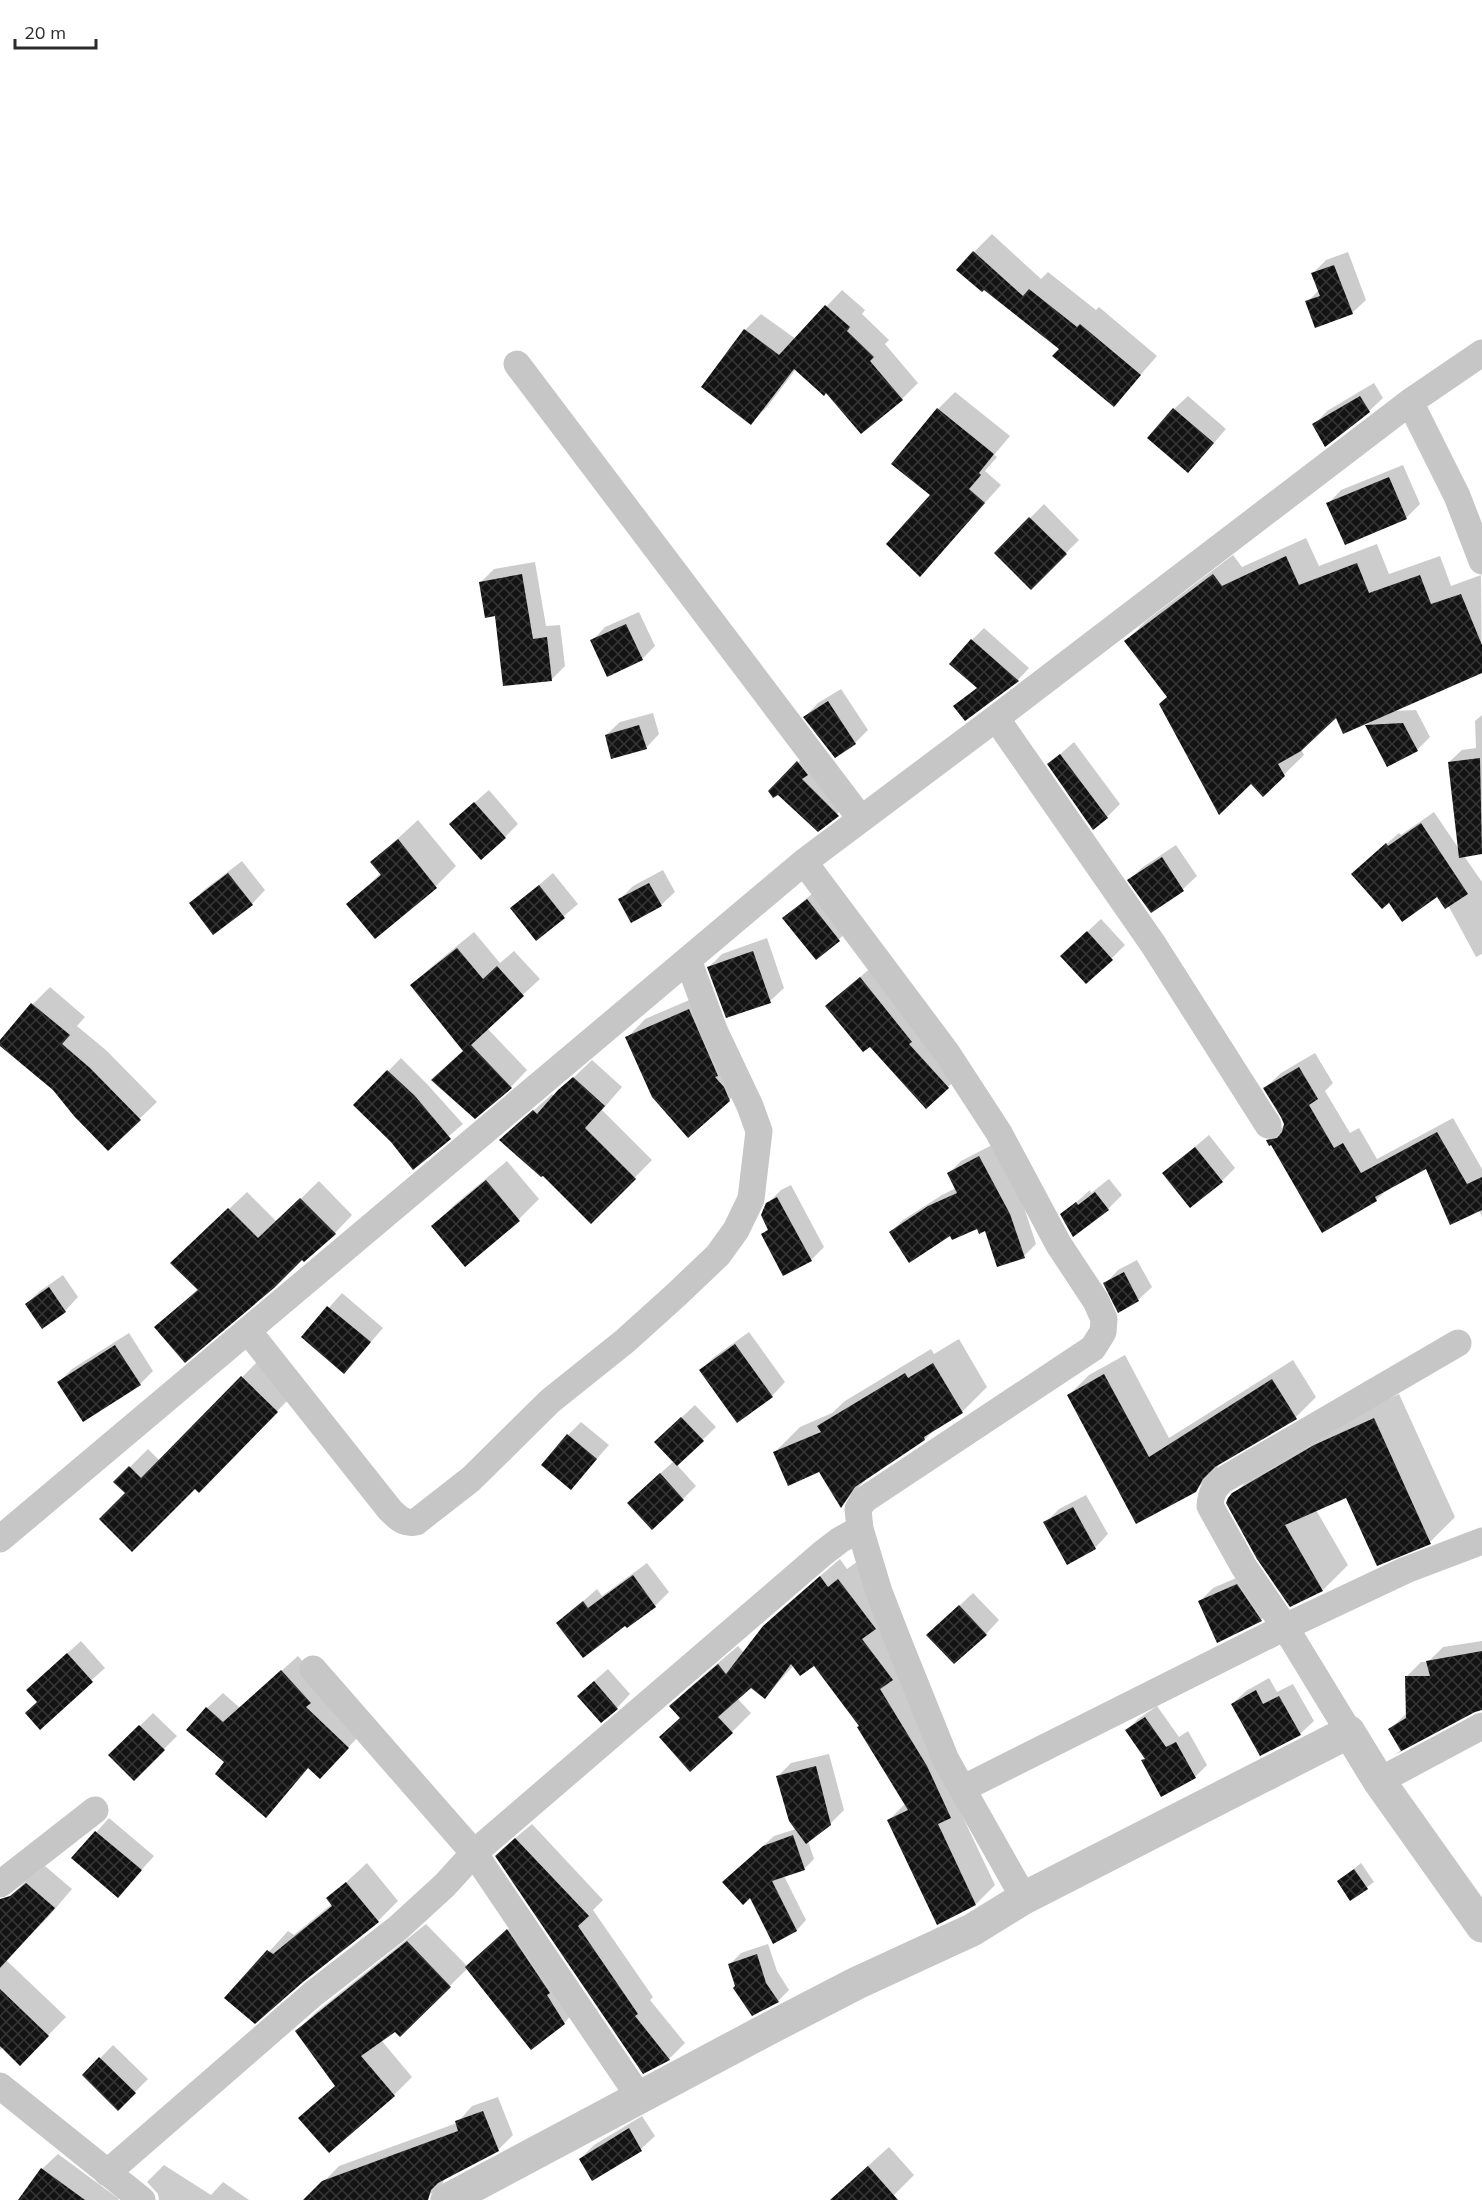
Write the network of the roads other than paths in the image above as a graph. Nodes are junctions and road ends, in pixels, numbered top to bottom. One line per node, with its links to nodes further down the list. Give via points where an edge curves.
1 (1482, 352): 3 (street)
2 (517, 364): 6 (street)
3 (1410, 402): 4 (street, via 1457,496); 5 (street)
4 (1482, 561)
5 (996, 718): 6 (street); 9 (street, via 1153,944)
6 (861, 819): 7 (street)
7 (804, 862): 8 (street); 12 (street, via 947,1053 999,1133 1104,1319 1104,1332 1093,1348 864,1500 858,1509)
8 (688, 960): 10 (street); 10 (street, via 759,1131 751,1199 718,1255 625,1341 550,1401 471,1479 416,1522 399,1519)
9 (1268, 1125)
10 (248, 1331): 13 (street)
11 (1458, 1343): 15 (street, via 1214,1488 1210,1506 1244,1567)
12 (860, 1529): 20 (street, via 900,1646 946,1760); 22 (street, via 823,1553)
13 (0, 1539)
14 (1482, 1541): 15 (street, via 1406,1569)
15 (1286, 1627): 18 (street); 20 (street)
16 (313, 1669): 22 (street)
17 (1482, 1726): 19 (street)
18 (1349, 1732): 19 (street); 24 (street)
19 (1379, 1781): 25 (street)
20 (962, 1789): 24 (street)
21 (96, 1810): 23 (street)
22 (474, 1853): 27 (street); 28 (street, via 398,1928 313,1994)
23 (0, 1884)
24 (1024, 1898): 27 (street, via 972,1930 857,1983)
25 (1482, 1926)
26 (0, 2086): 28 (street)
27 (640, 2098): 30 (street)
28 (108, 2173): 29 (street)
29 (142, 2200)
30 (447, 2200)

